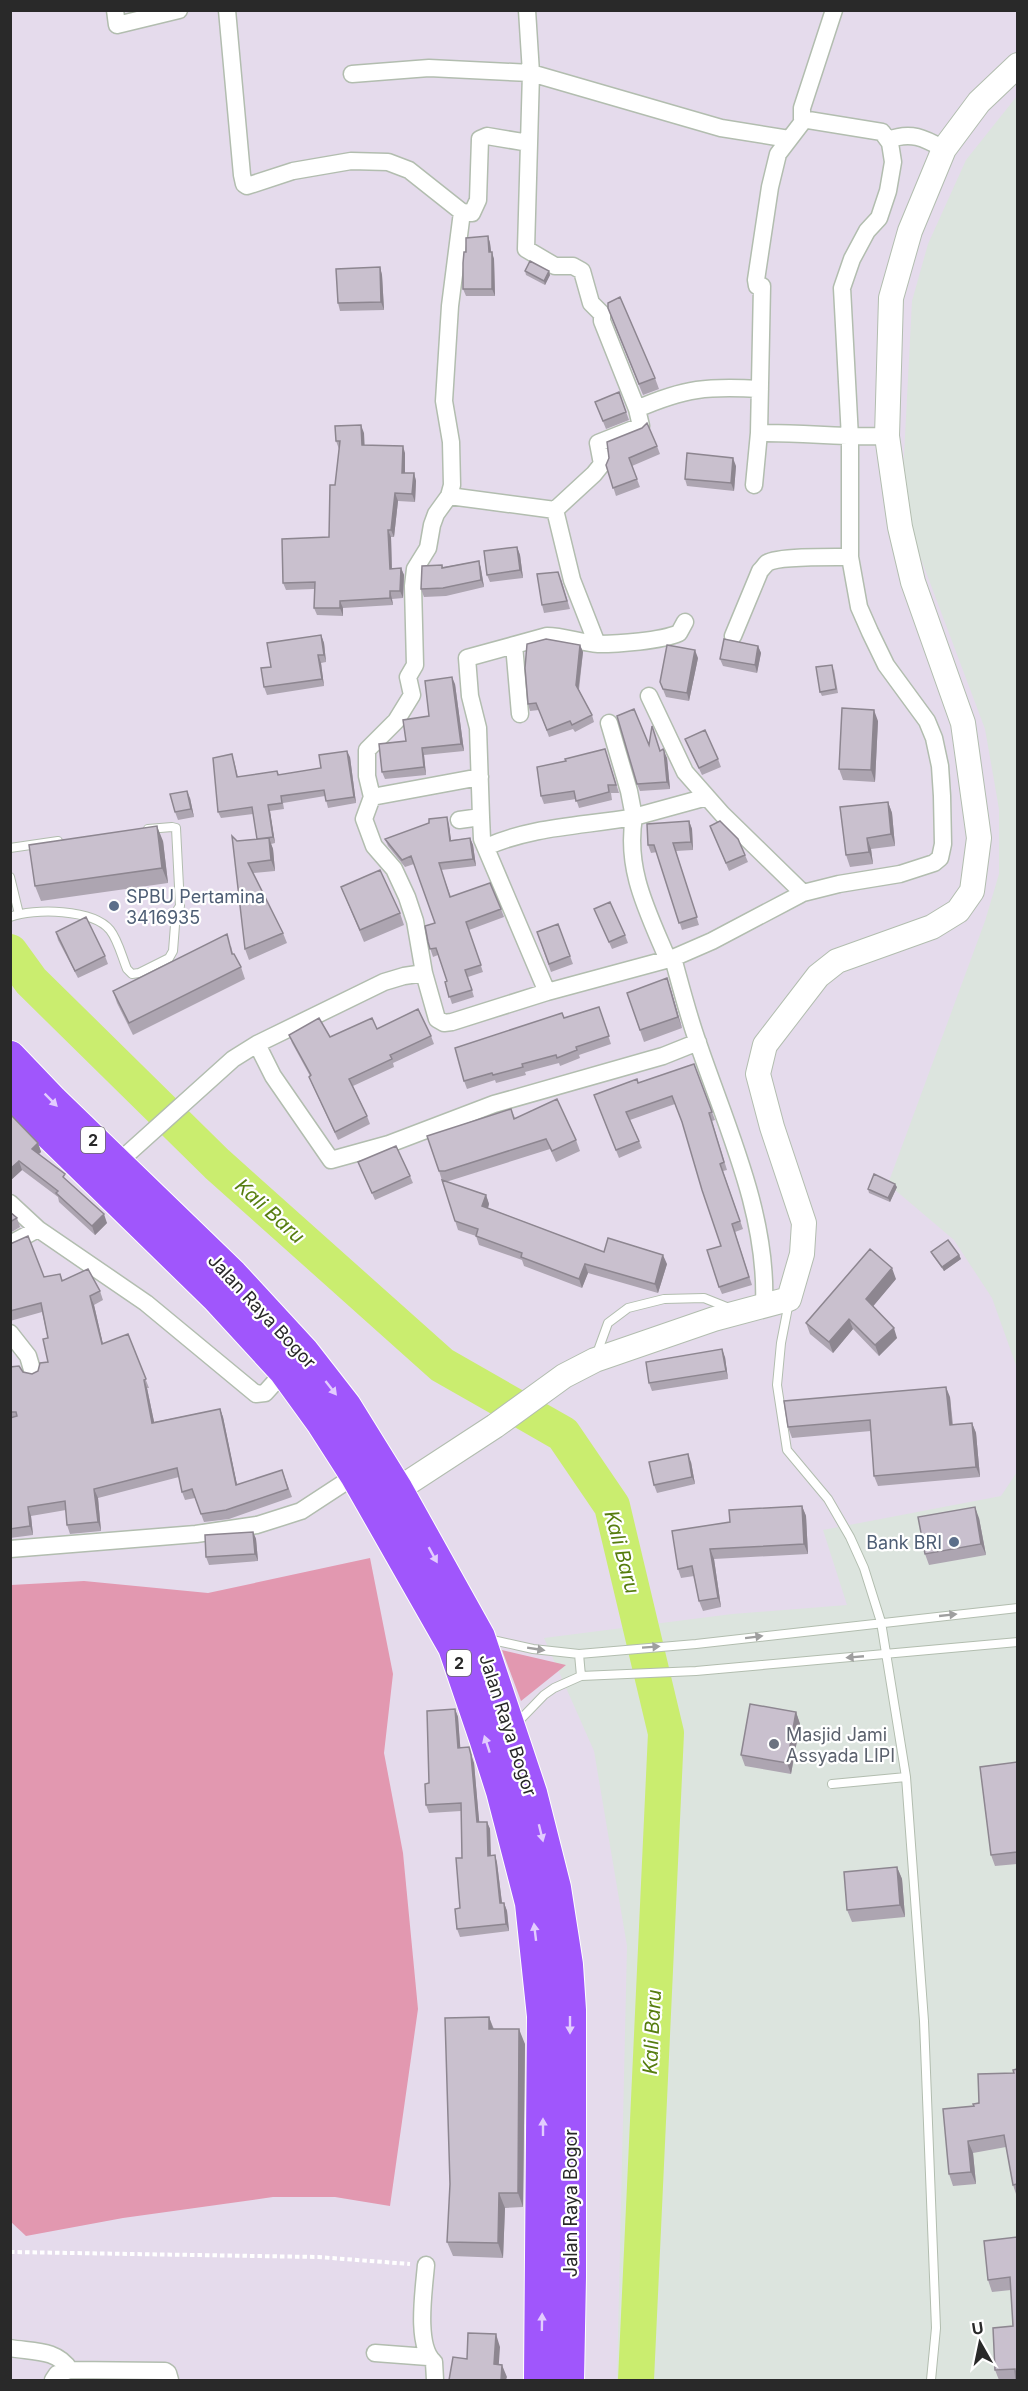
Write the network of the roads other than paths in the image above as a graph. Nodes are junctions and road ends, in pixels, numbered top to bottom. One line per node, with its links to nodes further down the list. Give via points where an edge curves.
1 (115, 10): 2 (street, via 117,25)
2 (180, 10)
3 (227, 10): 14 (street, via 244,184 256,185 293,171 351,161 388,162 410,170)
4 (527, 10): 7 (street)
5 (834, 10): 9 (street, via 802,108)
6 (1017, 65): 13 (street, via 979,102)
7 (531, 73): 8 (street, via 429,68); 10 (street, via 721,128); 12 (street)
8 (352, 74)
9 (804, 120): 10 (street); 11 (street, via 880,132)
10 (789, 139): 15 (street, via 778,154 770,187 756,280 757,286 762,286)
11 (888, 140): 13 (street, via 910,134); 19 (street, via 892,162 888,191 879,218 852,259 842,288)
12 (529, 143): 14 (street, via 482,137 477,205 472,213); 16 (street, via 526,249 555,266 573,266 582,272 591,303 602,314)
13 (944, 149): 18 (street, via 910,231 891,298)
14 (462, 212): 21 (street, via 450,306 444,401 451,442)
15 (760, 389): 16 (street, via 696,389); 17 (street)
16 (637, 409): 22 (street, via 641,426 598,443 602,464)
17 (759, 433): 19 (street); 20 (street)
18 (887, 436): 19 (street); 55 (street, via 900,527 913,582 963,723 979,838 972,891 958,911 932,927 837,961 818,976 765,1045 758,1074 804,1223 802,1254)
19 (850, 438): 23 (street)
20 (754, 485)
21 (449, 496): 22 (street); 32 (street, via 436,514 428,548 415,569 416,665 408,677 412,695 396,721 367,750)
22 (555, 510): 26 (street, via 572,580)
23 (850, 557): 25 (street, via 766,564); 42 (street, via 859,607 870,632 886,665 934,738 940,766 943,852 934,863 924,867)
24 (684, 622): 26 (street, via 679,633 671,636)
25 (733, 636)
26 (597, 644): 27 (street, via 547,636)
27 (514, 645): 29 (street); 31 (street, via 467,658 478,728)
28 (650, 696): 33 (street, via 686,772)
29 (520, 714)
30 (609, 723): 35 (street)
31 (480, 777): 32 (street); 34 (street)
32 (372, 797): 45 (street, via 364,819 374,846 394,869 407,897)
33 (707, 798): 35 (street); 42 (street)
34 (481, 817): 36 (street); 39 (street)
35 (634, 817): 39 (street, via 537,830); 44 (street, via 630,839 634,875)
36 (459, 820)
37 (142, 829): 43 (lane, via 176,828 180,906 169,958 132,974 111,931 101,922 57,912)
38 (65, 840): 40 (lane)
39 (486, 847): 46 (street)
40 (10, 848)
41 (10, 877): 43 (lane)
42 (803, 893): 44 (street)
43 (15, 916)
44 (670, 959): 46 (street); 47 (street)
45 (424, 973): 46 (street, via 437,1019 444,1023); 48 (street, via 384,982)
46 (547, 993)
47 (698, 1042): 48 (street, via 663,1056 494,1104 389,1144 331,1160 273,1076); 56 (street, via 749,1196 759,1237)
48 (257, 1044): 51 (street, via 233,1059)
49 (10, 1057): 51 (highway, Jalan Raya Bogor / 2, one-way to 51, via 52,1101)
50 (10, 1095): 51 (highway, Jalan Raya Bogor / 2)
51 (107, 1171): 60 (highway, Jalan Raya Bogor / 2); 63 (highway, Jalan Raya Bogor / 2, one-way to 63, via 232,1275 303,1352 345,1406)
52 (10, 1203): 53 (street)
53 (38, 1229): 54 (street); 60 (street, via 146,1303 256,1394 265,1393)
54 (10, 1244)
55 (789, 1299): 56 (street); 66 (lane, via 777,1385 787,1450 828,1499 850,1538)
56 (764, 1305): 57 (street)
57 (738, 1312): 59 (street); 59 (lane, via 704,1298 664,1299 628,1308 608,1323)
58 (10, 1333): 61 (street, via 28,1356)
59 (595, 1360): 63 (street, via 564,1376)
60 (285, 1371): 62 (highway, Jalan Raya Bogor / 2)
61 (33, 1374)
62 (356, 1475): 64 (street, via 301,1511 257,1525 196,1534); 83 (highway, Jalan Raya Bogor / 2, one-way to 62, via 543,2016 531,1903 502,1791 453,1647)
63 (397, 1490): 67 (highway, Jalan Raya Bogor / 2, one-way to 67)
64 (10, 1549)
65 (1017, 1608): 66 (lane, one-way to 65)
66 (881, 1622): 69 (lane, one-way to 66); 70 (lane)
67 (479, 1637): 69 (lane, one-way to 69); 72 (highway, Jalan Raya Bogor / 2)
68 (1017, 1642): 70 (lane)
69 (579, 1654): 71 (lane)
70 (887, 1654): 71 (lane, one-way to 71, via 696,1671); 73 (lane)
71 (581, 1676): 72 (lane, via 543,1695)
72 (511, 1730): 84 (highway, Jalan Raya Bogor / 2, one-way to 84, via 555,1888 568,1988)
73 (906, 1777): 74 (lane); 85 (lane, via 924,2021 936,2328)
74 (832, 1784)
75 (426, 2265): 78 (street, via 422,2319)
76 (10, 2349): 79 (street, via 54,2354)
77 (375, 2353): 78 (street)
78 (428, 2357): 82 (street, via 434,2362)
79 (70, 2370): 80 (street, via 57,2374); 81 (street, via 165,2371)
80 (53, 2380)
81 (170, 2380)
82 (435, 2380)
83 (540, 2380)
84 (568, 2380)
85 (932, 2380)

